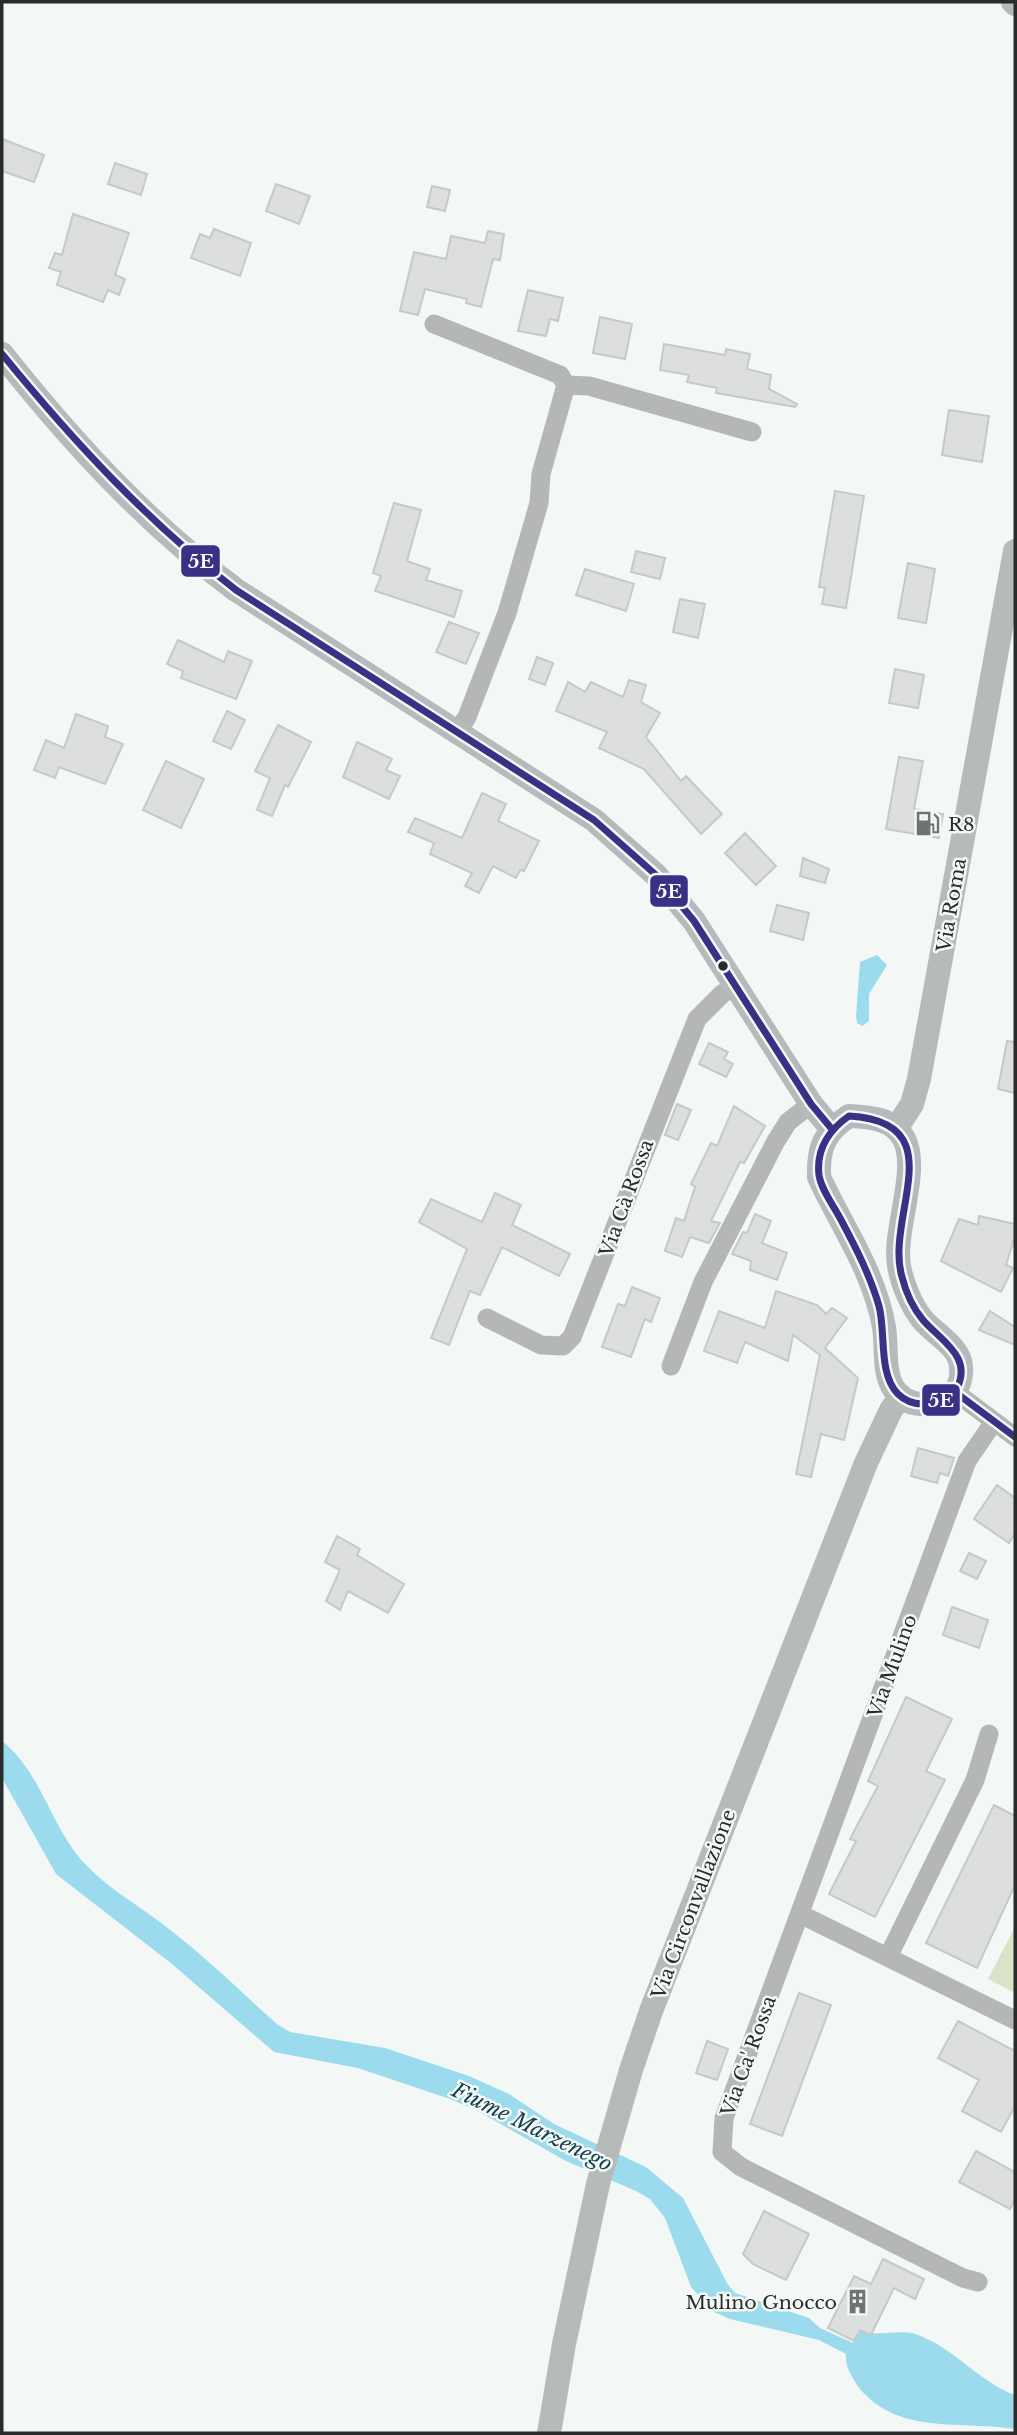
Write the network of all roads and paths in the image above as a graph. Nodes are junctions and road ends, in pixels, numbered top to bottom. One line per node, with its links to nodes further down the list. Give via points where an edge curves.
1 (433, 324): 3 (street, via 560,374)
2 (2, 354): 6 (main road, via 131,500 181,549 236,590)
3 (566, 385): 4 (street, via 589,386); 6 (street, via 507,613)
4 (752, 432)
5 (1015, 551): 10 (main road, Via Roma, via 919,1079 912,1104)
6 (458, 731): 7 (main road, via 594,820 656,875 694,921)
7 (736, 985): 8 (main road); 11 (street, Via Cà Rossa, via 697,1019 572,1338 563,1346 541,1345)
8 (811, 1104): 9 (main road); 12 (street, via 788,1122 776,1141 703,1282)
9 (831, 1128): 10 (main road, via 849,1116 873,1117); 14 (main road, via 818,1157 819,1177 875,1292 889,1379)
10 (896, 1129): 13 (main road, via 904,1139 908,1160 899,1266 921,1318 956,1353 962,1366)
11 (487, 1318)
12 (671, 1366)
13 (955, 1392): 14 (main road, via 926,1405); 15 (street)
14 (901, 1396): 22 (main road, Via Circonvallazione, via 877,1436 652,2011 598,2184)
15 (993, 1423): 16 (street); 18 (street, Via Mulino, via 967,1461)
16 (1015, 1437)
17 (989, 1734): 19 (street, via 975,1780)
18 (802, 1915): 19 (street); 21 (street, Via Ca' Rossa, via 724,2118 722,2152 741,2167)
19 (888, 1957): 20 (street)
20 (1015, 2020)
21 (978, 2283)
22 (549, 2433)

